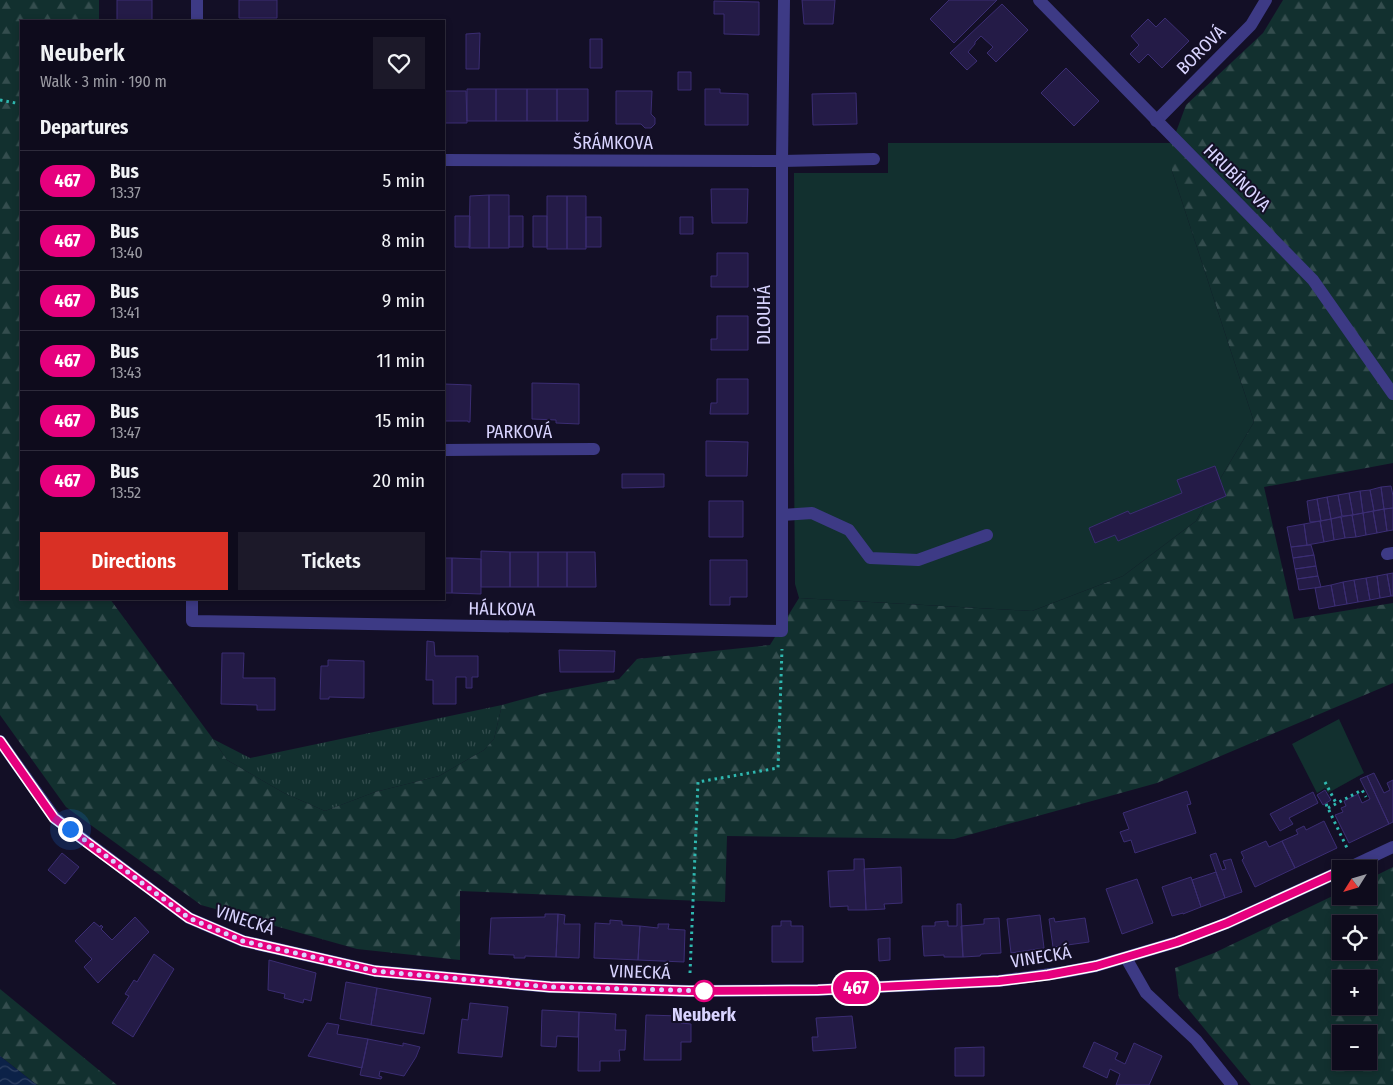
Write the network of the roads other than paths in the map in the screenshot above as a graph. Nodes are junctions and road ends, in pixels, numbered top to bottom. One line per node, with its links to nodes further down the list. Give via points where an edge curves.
1 (197, 0): 5 (street)
2 (784, 0): 9 (street, DLOUHÁ)
3 (1039, 0): 6 (street, HRUBÍNOVA)
4 (1266, 0): 6 (street, BOROVÁ, via 1251,25)
5 (197, 20)
6 (1156, 121): 10 (street, HRUBÍNOVA, via 1313,280)
7 (874, 159): 9 (street, ŠRÁMKOVA)
8 (445, 160): 9 (street, ŠRÁMKOVA)
9 (782, 161): 13 (street, DLOUHÁ)
10 (1393, 394)
11 (594, 449): 12 (street, PARKOVÁ)
12 (445, 450)
13 (782, 515): 14 (street, via 812,513 849,530 870,558 918,560); 16 (street, DLOUHÁ)
14 (987, 535)
15 (192, 600): 16 (street, HÁLKOVA, via 192,621)
16 (782, 631)
17 (0, 741): 21 (street, VINECKÁ, via 54,818 189,918 243,941 375,971 550,987 818,990 999,981 1064,972)
18 (1393, 847): 19 (street)
19 (1365, 860)
20 (1332, 875): 21 (street, VINECKÁ, via 1227,923)
21 (1126, 958): 22 (street, via 1146,993 1196,1040)
22 (1232, 1085)

